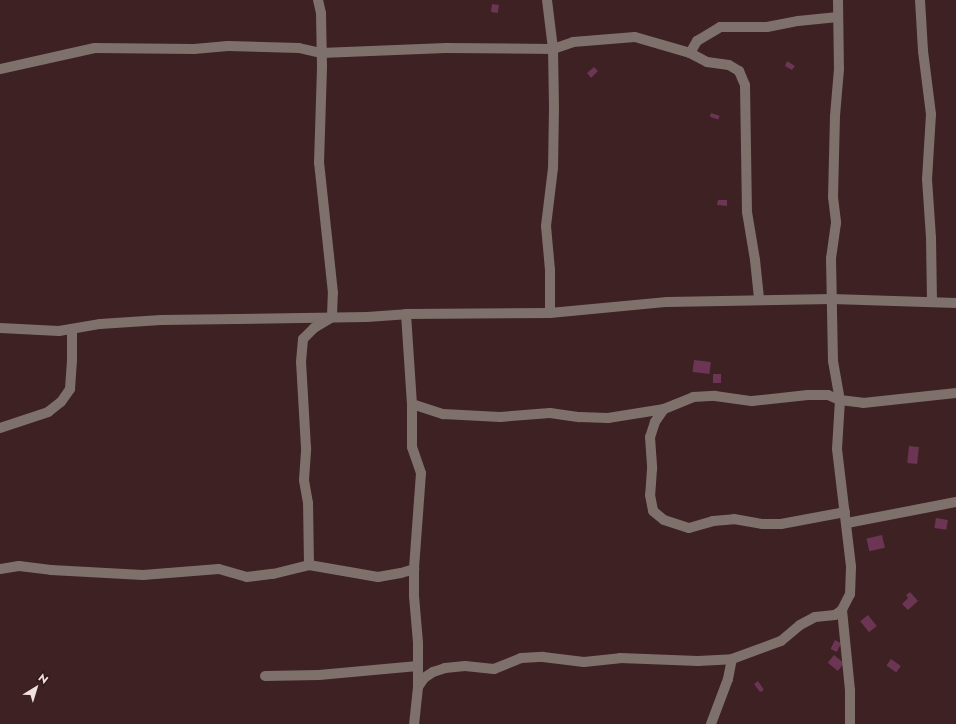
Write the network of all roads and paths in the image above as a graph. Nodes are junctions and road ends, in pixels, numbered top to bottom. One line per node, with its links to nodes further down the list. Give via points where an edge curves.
1 (318, 0): 8 (street, via 321,13)
2 (548, 0): 6 (street)
3 (838, 0): 5 (street)
4 (920, 0): 12 (street, via 931,114 927,179)
5 (838, 17): 7 (street, via 767,27 720,27 697,41); 10 (street, via 839,69 833,197 836,223 832,258)
6 (553, 48): 7 (street, via 573,42 635,37); 8 (street, via 446,48); 15 (street, via 553,168 546,226)
7 (690, 53): 11 (street, via 707,62 729,66 739,71 745,85 747,212)
8 (321, 54): 9 (street, via 299,48 235,46 194,49 95,48); 16 (street, via 319,163 333,294)
9 (0, 69)
10 (832, 298): 11 (street); 12 (street); 20 (street, via 833,361)
11 (759, 300): 15 (street, via 667,302)
12 (932, 302): 13 (street)
13 (956, 303)
14 (406, 314): 15 (street); 16 (street); 21 (street)
15 (550, 314)
16 (332, 317): 18 (street, via 161,320); 27 (street, via 314,328 303,339 301,362 306,448 304,480 308,503)
17 (0, 328): 18 (street, via 59,331)
18 (72, 328): 23 (street, via 70,389 61,402 48,412)
19 (956, 393): 20 (street, via 863,403)
20 (840, 400): 22 (street, via 828,395 752,401 715,396 694,397); 25 (street, via 837,449)
21 (412, 404): 22 (street, via 443,414 500,416 550,413 608,418); 29 (street, via 412,447 420,473)
22 (664, 409): 25 (street, via 655,422 650,437 650,495 653,511 664,520 689,528 713,521 734,519 762,524 781,524)
23 (0, 428)
24 (956, 502): 26 (street)
25 (845, 512): 26 (street)
26 (846, 523): 30 (street, via 851,567 850,594)
27 (310, 565): 28 (street, via 247,578 219,570 143,575 19,566); 29 (street, via 378,577 401,574)
28 (0, 569)
29 (414, 569): 32 (street)
30 (842, 610): 31 (street, via 835,615 815,617 800,625 781,641); 37 (street, via 850,684)
31 (732, 659): 34 (street, via 698,661 620,658 584,662 543,656 521,658 494,669 465,666 445,668 424,678); 36 (street, via 728,679)
32 (418, 666): 33 (street, via 319,675); 34 (street)
33 (266, 676)
34 (418, 687): 35 (street)
35 (414, 724)
36 (711, 724)
37 (850, 724)

